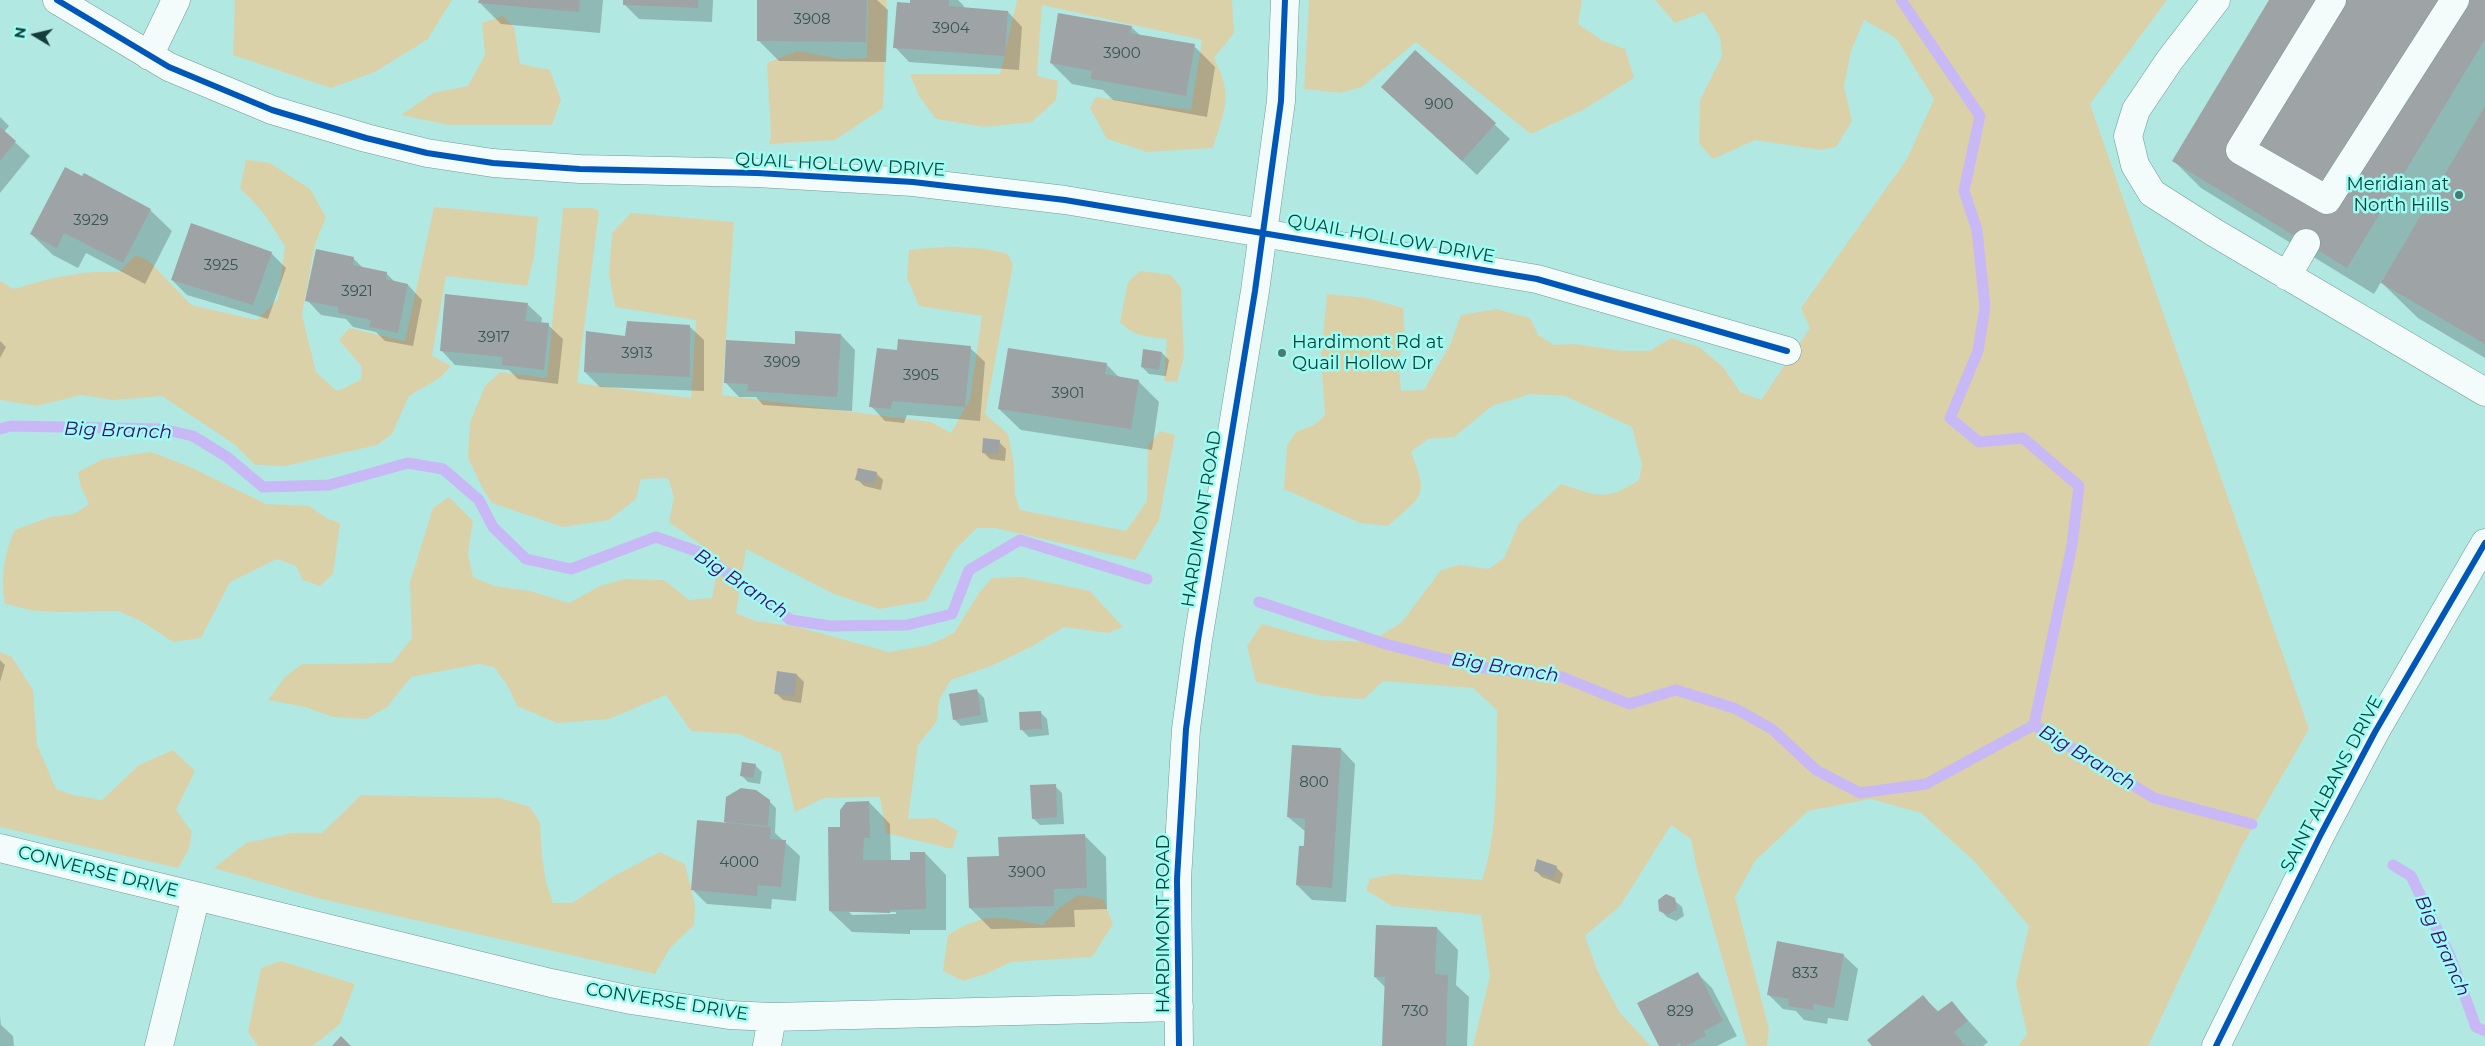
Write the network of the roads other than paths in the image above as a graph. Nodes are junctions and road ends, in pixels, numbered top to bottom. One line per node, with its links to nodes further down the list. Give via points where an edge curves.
1 (58, 0): 7 (street, QUAIL HOLLOW DRIVE)
2 (176, 0): 7 (street)
3 (1285, 0): 8 (street, HARDIMONT ROAD, via 1281,101)
4 (2216, 0): 10 (street, via 2136,110 2128,136 2135,166 2152,194)
5 (2332, 0): 6 (street, via 2240,150 2327,200)
6 (2456, 0)
7 (149, 56): 8 (street, QUAIL HOLLOW DRIVE, via 272,110 427,153 493,163 575,168 757,173 913,182 1065,200)
8 (1262, 232): 11 (street, QUAIL HOLLOW DRIVE, via 1537,279); 16 (street, HARDIMONT ROAD, via 1186,728 1177,879)
9 (2306, 242): 10 (street)
10 (2287, 276): 12 (street)
11 (1787, 351)
12 (2485, 392)
13 (2485, 543): 21 (street, SAINT ALBANS DRIVE, via 2320,834)
14 (0, 848): 15 (street, CONVERSE DRIVE)
15 (196, 896): 17 (street, CONVERSE DRIVE, via 631,1000 729,1015); 18 (street, CONVERSE DRIVE)
16 (1179, 1007): 17 (street, CONVERSE DRIVE); 20 (street, HARDIMONT ROAD)
17 (772, 1017): 19 (street)
18 (159, 1046)
19 (767, 1046)
20 (1179, 1046)
21 (2216, 1046)

